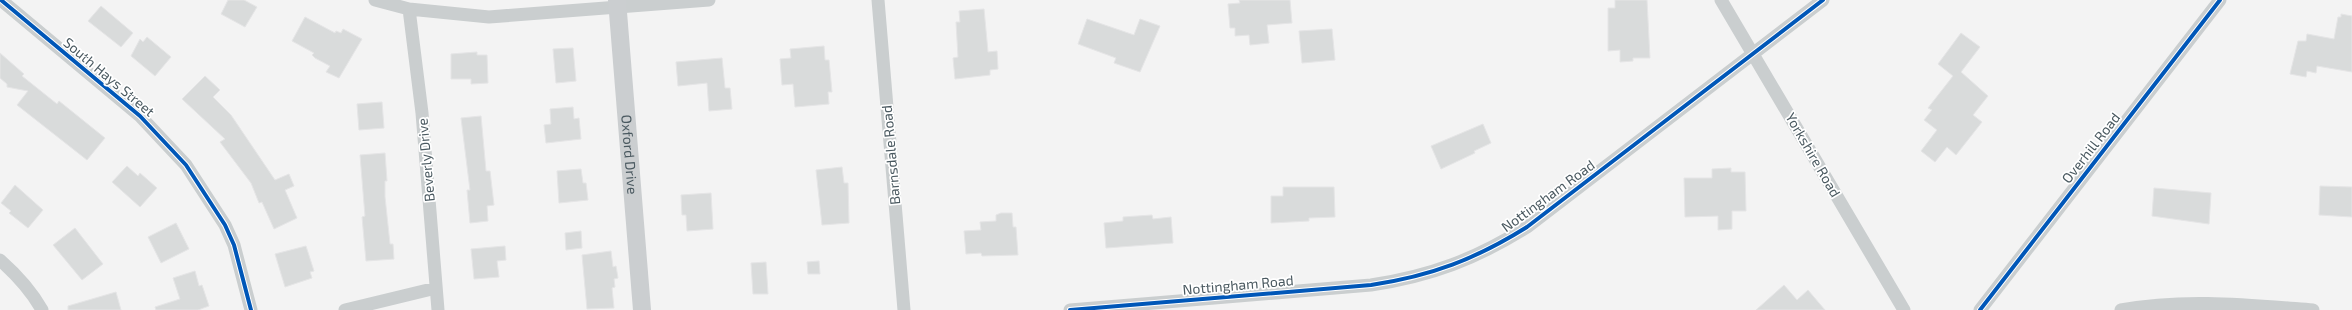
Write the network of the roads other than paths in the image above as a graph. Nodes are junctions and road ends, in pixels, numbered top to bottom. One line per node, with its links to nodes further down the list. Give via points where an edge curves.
1 (1, 0): 14 (street, South Hays Street, via 140,116 186,165 225,225 234,245)
2 (375, 0): 9 (street)
3 (709, 0): 8 (street)
4 (878, 0): 18 (street, Barnsdale Road)
5 (1721, 0): 10 (street, Yorkshire Road)
6 (1823, 0): 10 (street, Nottingham Road)
7 (2220, 0): 21 (street, Overhill Road)
8 (617, 4): 9 (street, via 489,17); 17 (main road, Oxford Drive)
9 (409, 9): 12 (street, Beverly Drive, via 422,113)
10 (1753, 53): 19 (street, Nottingham Road, via 1527,227 1499,245 1456,265 1405,280 1372,286); 20 (street, Yorkshire Road)
11 (0, 260): 13 (street, via 33,294)
12 (436, 288): 15 (street); 16 (street, Beverly Drive)
13 (42, 310)
14 (251, 310)
15 (345, 310)
16 (438, 310)
17 (642, 310)
18 (904, 310)
19 (1070, 310)
20 (1904, 310)
21 (1980, 310)
22 (2121, 310): 23 (street, via 2169,304 2221,304)
23 (2313, 310)

